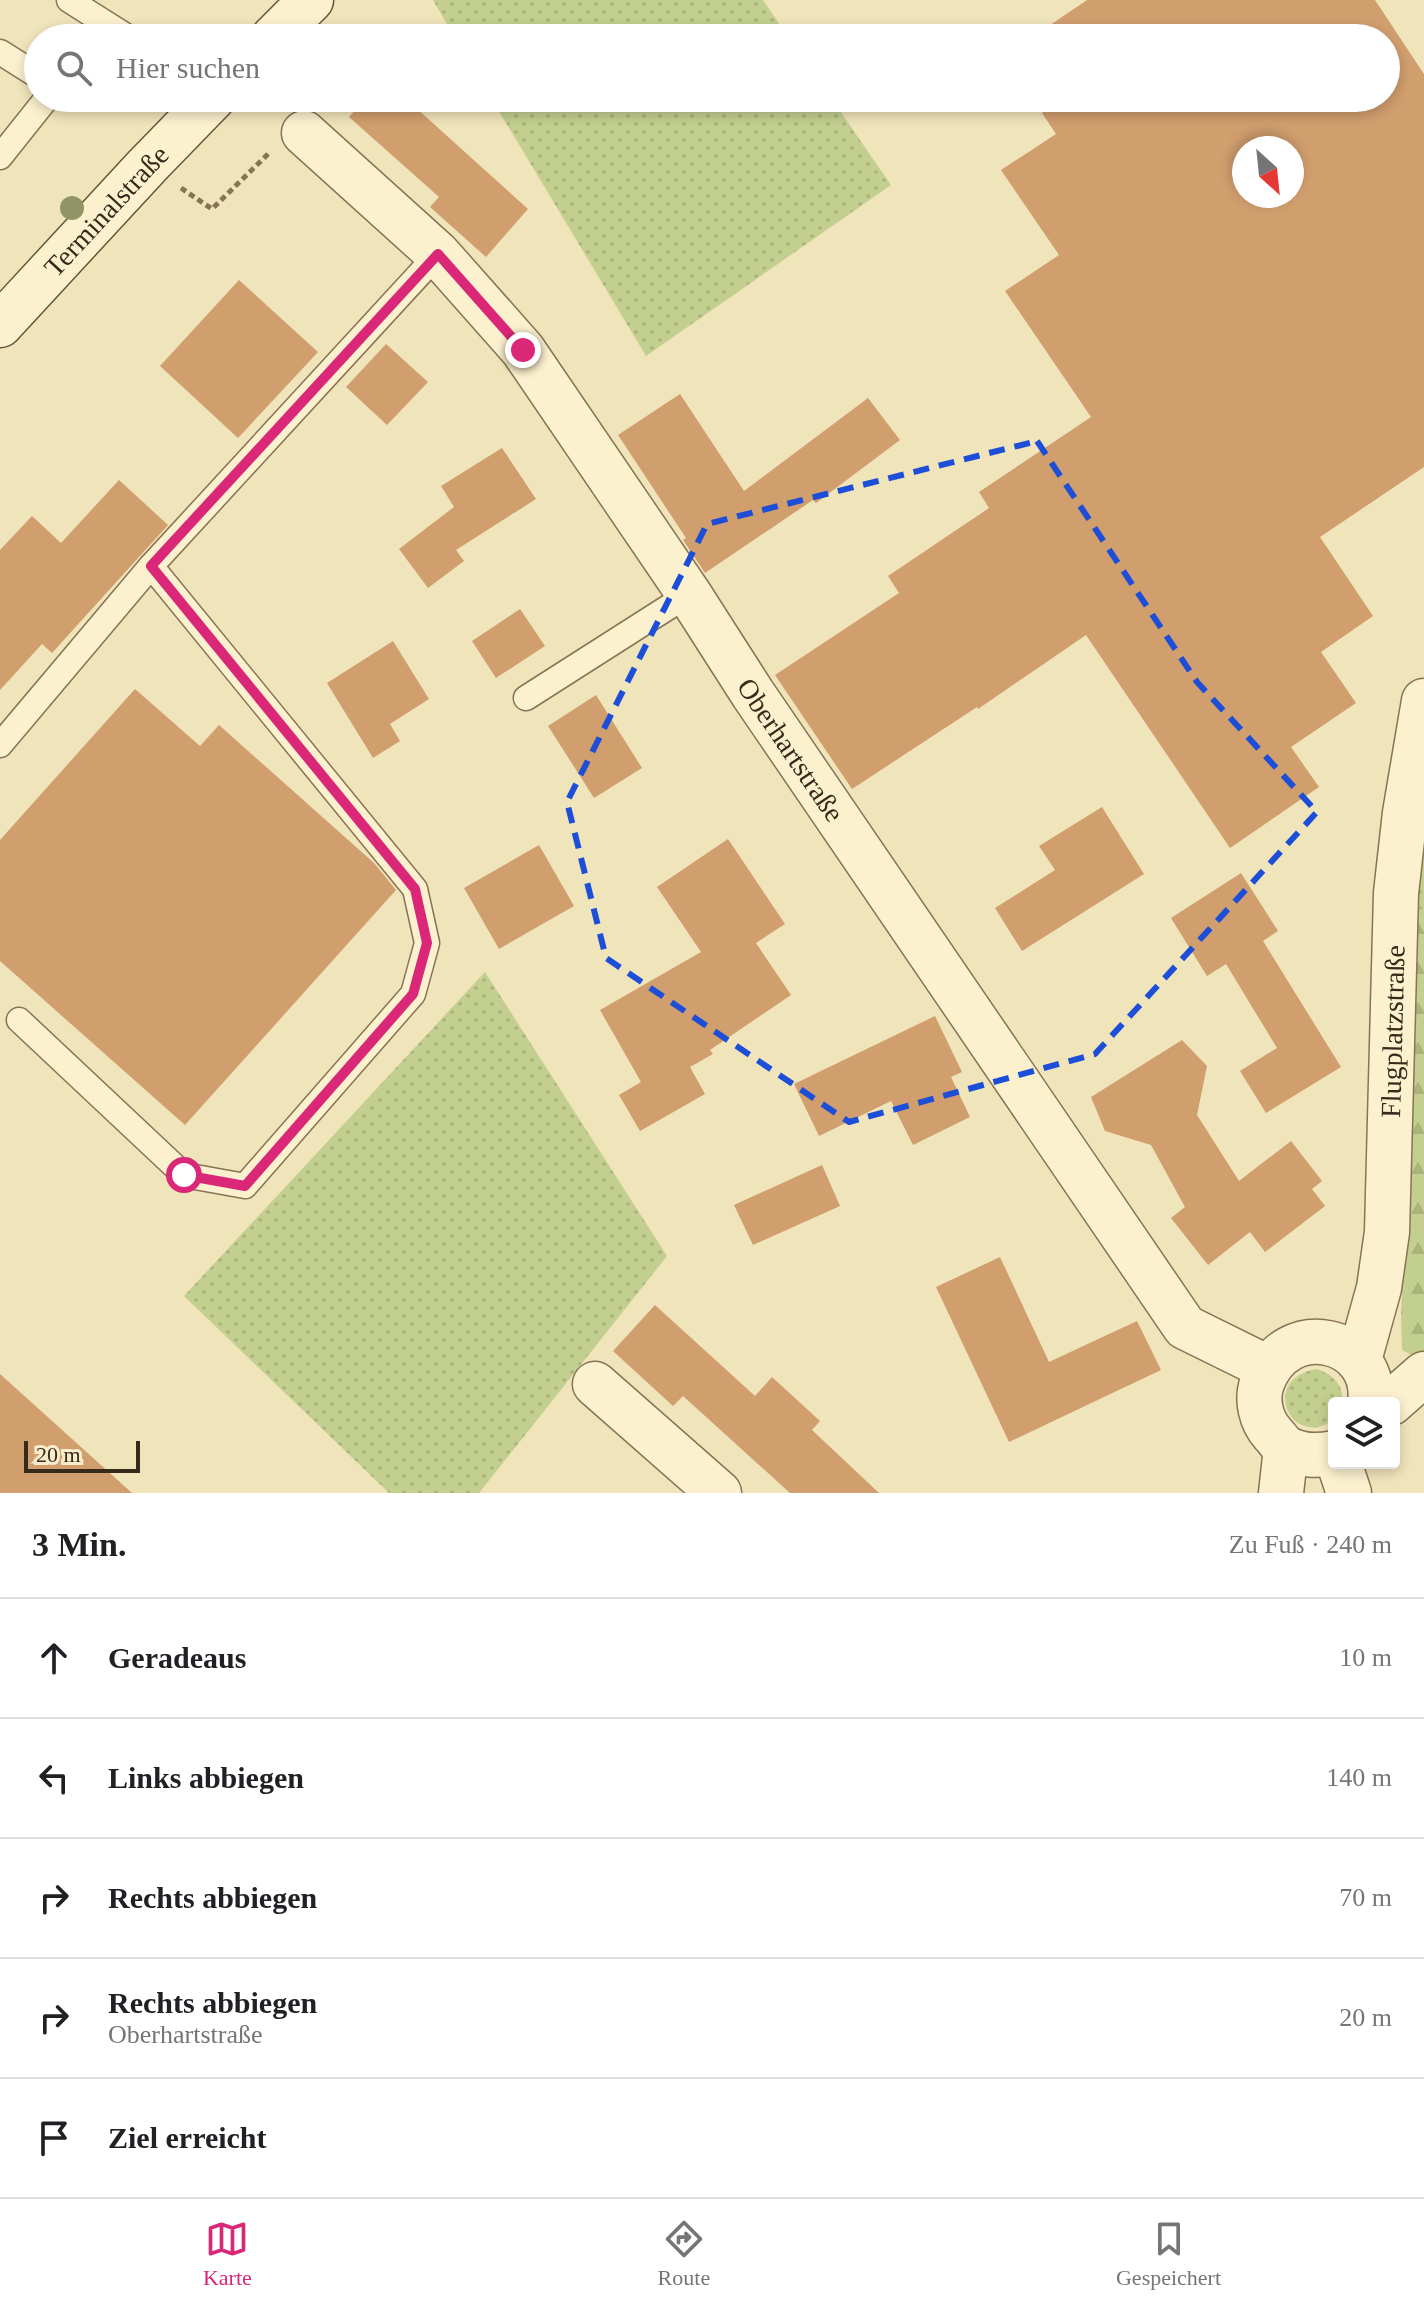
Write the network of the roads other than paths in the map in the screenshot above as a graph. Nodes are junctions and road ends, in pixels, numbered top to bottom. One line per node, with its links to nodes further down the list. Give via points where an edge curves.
1 (69, 0): 3 (lane)
2 (311, 0): 4 (street)
3 (107, 24)
4 (287, 24)
5 (0, 52): 6 (lane)
6 (24, 67)
7 (36, 112): 10 (lane)
8 (199, 112): 12 (street, Terminalstraße)
9 (304, 133): 11 (street, Oberhartstraße)
10 (0, 157)
11 (438, 254): 13 (lane); 14 (street, Oberhartstraße, via 523,350)
12 (0, 325)
13 (151, 566): 17 (lane); 18 (lane, via 415,889 427,943 413,994 245,1186 184,1175)
14 (689, 594): 15 (lane); 20 (street, Oberhartstraße, via 1185,1327)
15 (526, 698)
16 (1424, 701): 19 (street, Flugplatzstraße, via 1396,893 1387,1232 1379,1288)
17 (0, 745)
18 (19, 1020)
19 (1359, 1360): 20 (street, via 1339,1345 1311,1341 1286,1349); 23 (street, via 1373,1388)
20 (1268, 1368): 25 (street, via 1258,1394 1265,1425)
21 (1424, 1374): 24 (street)
22 (595, 1384): 28 (street)
23 (1371, 1397)
24 (1398, 1397)
25 (1286, 1448): 26 (street); 29 (street)
26 (1328, 1454)
27 (1341, 1469): 30 (street)
28 (719, 1493)
29 (1281, 1493)
30 (1349, 1493)

